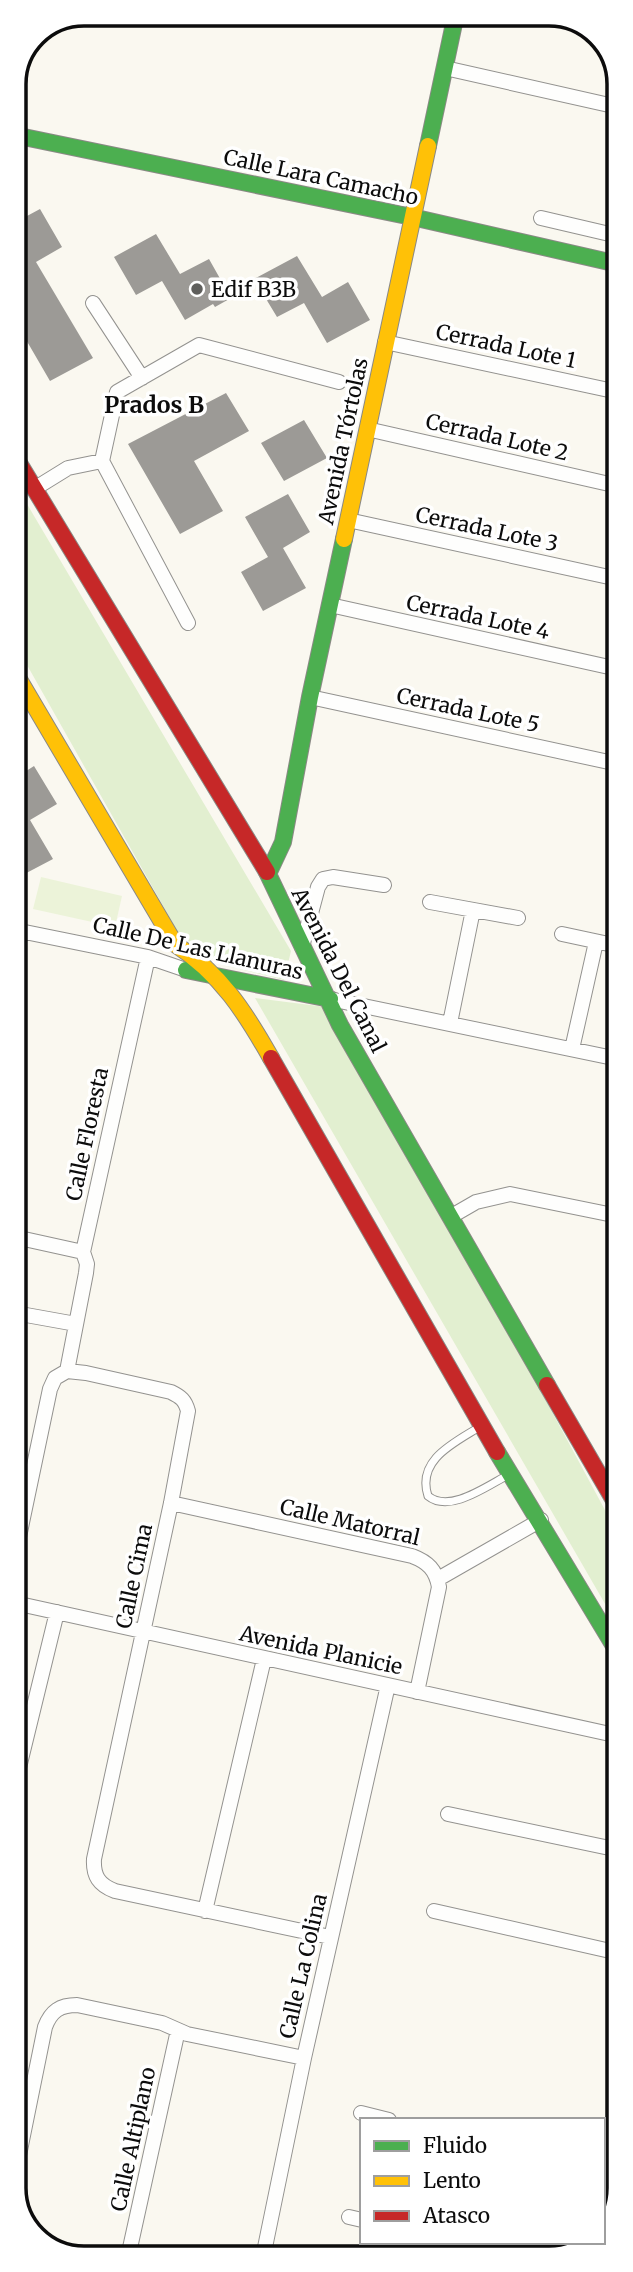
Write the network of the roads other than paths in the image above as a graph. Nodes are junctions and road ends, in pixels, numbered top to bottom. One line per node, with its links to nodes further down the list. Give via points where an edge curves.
1 (454, 26): 2 (main road, Avenida Tórtolas)
2 (445, 68): 3 (street); 5 (main road, Avenida Tórtolas)
3 (607, 105)
4 (26, 137): 5 (main road, Calle Lara Camacho)
5 (412, 217): 8 (main road, Calle Lara Camacho); 10 (main road, Avenida Tórtolas)
6 (541, 218): 7 (street)
7 (607, 233)
8 (607, 261)
9 (93, 303): 11 (street)
10 (386, 342): 13 (street, Cerrada Lote 1); 14 (main road, Avenida Tórtolas)
11 (142, 378): 12 (street, via 199,345); 15 (street, via 117,392)
12 (339, 382)
13 (607, 390)
14 (367, 429): 17 (street, Cerrada Lote 2); 19 (main road, Avenida Tórtolas)
15 (102, 461): 18 (street, via 68,468); 22 (street)
16 (26, 475): 18 (main road, Avenida Del Canal)
17 (607, 484)
18 (34, 489): 27 (main road, Avenida Del Canal)
19 (348, 520): 20 (street, Cerrada Lote 3); 21 (main road, Avenida Tórtolas)
20 (607, 577)
21 (330, 606): 23 (street, Cerrada Lote 4); 25 (main road, Avenida Tórtolas)
22 (188, 623)
23 (607, 667)
24 (26, 691): 39 (main road, via 175,944 198,957)
25 (310, 697): 26 (street, Cerrada Lote 5); 27 (main road, Avenida Tórtolas, via 283,842)
26 (607, 762)
27 (268, 874): 36 (main road, Avenida Del Canal)
28 (384, 885): 36 (street, via 323,879)
29 (430, 902): 30 (street)
30 (472, 910): 31 (street); 41 (street)
31 (518, 918)
32 (26, 932): 37 (street, Calle De Las Llanuras)
33 (562, 934): 34 (street)
34 (596, 942): 35 (street); 42 (street)
35 (607, 944)
36 (302, 947): 40 (main road, Avenida Del Canal)
37 (148, 957): 38 (street, Calle De Las Llanuras); 47 (street, Calle Floresta)
38 (186, 970): 39 (main road, Calle De Las Llanuras)
39 (217, 976): 40 (main road, Calle De Las Llanuras); 51 (main road, via 243,1009)
40 (330, 999): 41 (street, Calle De Las Llanuras); 45 (main road, Avenida Del Canal)
41 (450, 1023): 42 (street, Calle De Las Llanuras)
42 (572, 1049): 43 (street, Calle De Las Llanuras)
43 (607, 1057)
44 (607, 1214): 45 (street, via 510,1194 476,1202)
45 (450, 1217): 53 (main road, Avenida Del Canal)
46 (26, 1239): 47 (street)
47 (83, 1252): 49 (street, Calle Floresta, via 87,1264)
48 (26, 1314): 49 (street)
49 (76, 1324): 50 (street, Calle Floresta)
50 (67, 1371): 54 (street, via 55,1378 50,1388); 55 (street, Calle Cima, via 171,1392 186,1402 188,1420)
51 (482, 1426): 52 (main road); 52 (lane, via 442,1450 433,1461 426,1478 428,1496 435,1502 454,1503)
52 (510, 1474): 56 (main road)
53 (607, 1490)
54 (26, 1503)
55 (172, 1503): 57 (street, Calle Matorral, via 412,1556 427,1563); 60 (street, Calle Cima)
56 (541, 1520): 57 (street); 61 (main road)
57 (438, 1578): 64 (street)
58 (26, 1605): 59 (street, Avenida Planicie)
59 (57, 1612): 60 (street, Avenida Planicie); 66 (street)
60 (144, 1632): 62 (street, Avenida Planicie); 69 (street, Calle Cima, via 93,1869 97,1880 115,1891)
61 (607, 1633)
62 (264, 1659): 63 (street, Avenida Planicie); 69 (street)
63 (388, 1685): 64 (street, Avenida Planicie); 71 (street, Calle La Colina)
64 (416, 1692): 65 (street, Avenida Planicie)
65 (607, 1733)
66 (26, 1739)
67 (448, 1814): 68 (street)
68 (607, 1847)
69 (205, 1911): 71 (street)
70 (434, 1911): 72 (street)
71 (330, 1937): 74 (street, Calle La Colina)
72 (607, 1950)
73 (178, 2030): 74 (street); 77 (street, via 77,2006 57,2010 45,2027); 78 (street, Calle Altiplano)
74 (304, 2058): 79 (street, Calle La Colina)
75 (361, 2113): 76 (street)
76 (381, 2118)
77 (26, 2121)
78 (130, 2246)
79 (265, 2246)

